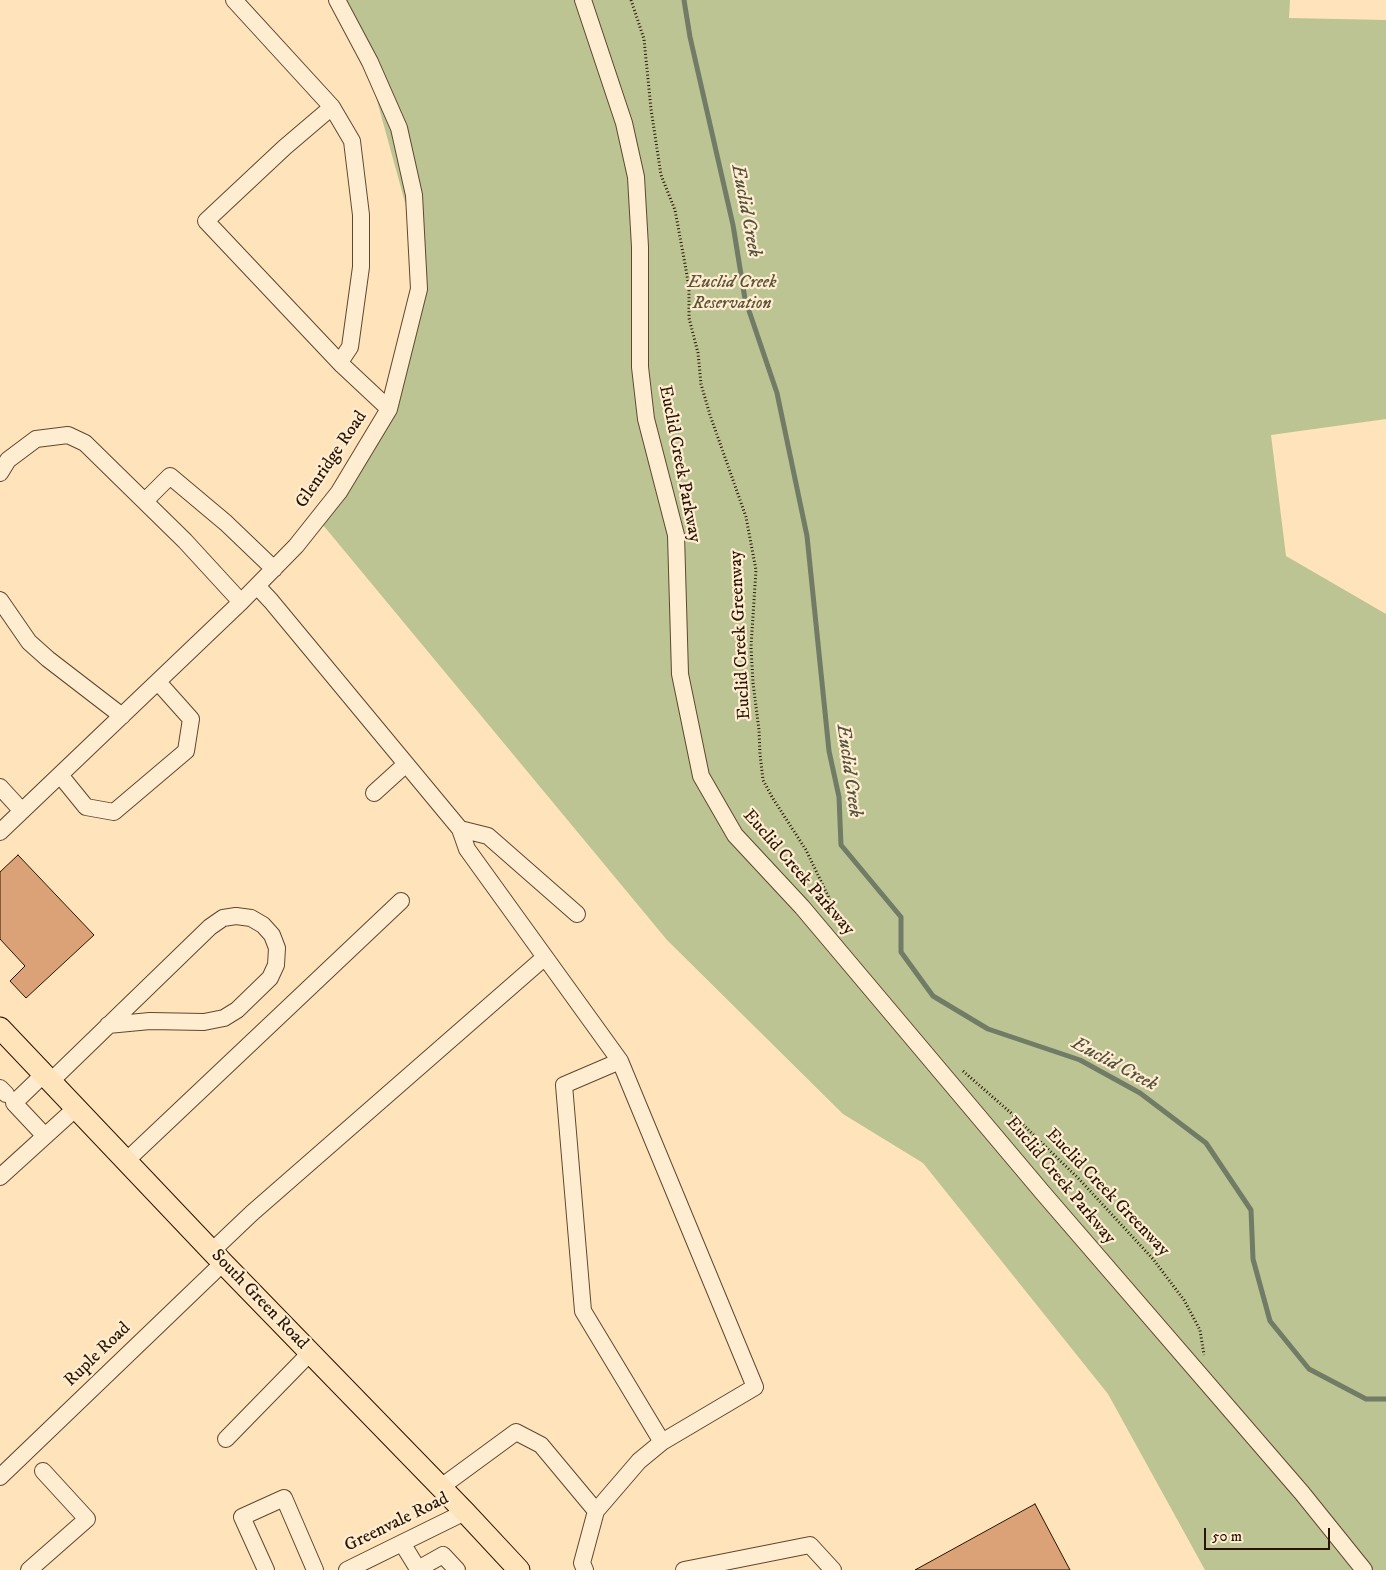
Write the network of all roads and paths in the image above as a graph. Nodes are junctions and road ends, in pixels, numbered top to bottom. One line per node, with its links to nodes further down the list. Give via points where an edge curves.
1 (234, 0): 5 (street)
2 (337, 0): 7 (street, Glenridge Road, via 370,62 399,128 414,196 419,289)
3 (583, 0): 58 (street, Euclid Creek Parkway, via 624,124 636,177 640,247 640,367 646,419 676,535 680,674 701,776 735,835 802,907)
4 (631, 0): 25 (path, Euclid Creek Greenway, via 644,39 661,175 675,210 686,264 689,318 698,353 701,384 746,517 756,570 751,647 763,780 806,850)
5 (332, 107): 6 (street, via 352,141 362,267 350,347); 6 (street, via 206,221)
6 (340, 362): 7 (street)
7 (389, 410): 10 (street, Glenridge Road, via 339,492)
8 (0, 473): 9 (street, via 8,460 36,439 68,435 85,443)
9 (145, 501): 10 (street, via 170,476); 13 (street)
10 (274, 569): 11 (street, Glenridge Road)
11 (257, 586): 13 (street, Glenridge Road); 16 (street)
12 (0, 600): 15 (street, via 29,642)
13 (241, 602): 14 (street, Glenridge Road)
14 (158, 682): 15 (street, Glenridge Road); 17 (street, via 191,719 186,751 114,812 86,807)
15 (122, 716): 17 (street, Glenridge Road)
16 (406, 764): 19 (street); 21 (street)
17 (60, 775): 20 (street, Glenridge Road)
18 (0, 787): 20 (street)
19 (374, 793)
20 (22, 811): 22 (street, Glenridge Road)
21 (460, 829): 24 (street, via 488,836); 26 (street, via 467,849)
22 (0, 832)
23 (401, 902): 34 (street)
24 (577, 914)
25 (845, 935)
26 (545, 957): 29 (street); 36 (street, Ruple Road, via 252,1213)
27 (108, 1025): 27 (street, via 223,918 251,918 272,935 277,948 276,965 270,978 224,1018 204,1022 150,1020); 31 (street)
28 (1, 1030): 31 (main road, South Green Road)
29 (620, 1061): 40 (street, via 564,1085 584,1311); 40 (street, via 755,1387)
30 (962, 1069): 38 (path, Euclid Creek Greenway, via 1079,1179 1152,1259 1184,1300 1200,1330)
31 (47, 1078): 32 (main road, South Green Road); 33 (street, via 14,1103)
32 (76, 1108): 33 (street); 34 (main road, South Green Road)
33 (45, 1136): 35 (street)
34 (126, 1161): 36 (main road, South Green Road)
35 (0, 1177)
36 (218, 1257): 37 (main road, South Green Road); 42 (street, Ruple Road)
37 (310, 1353): 39 (street); 43 (main road, South Green Road)
38 (1205, 1360)
39 (226, 1439)
40 (662, 1442): 44 (street, via 639,1461)
41 (43, 1471): 48 (street, via 87,1519)
42 (0, 1477)
43 (441, 1487): 44 (street, via 516,1432 541,1445); 45 (main road, South Green Road)
44 (596, 1511): 55 (street, via 582,1563)
45 (465, 1512): 46 (street, Greenvale Road); 54 (main road, South Green Road)
46 (402, 1543): 51 (street, Greenvale Road); 52 (street)
47 (724, 1566): 56 (street); 57 (street, via 810,1545)
48 (28, 1570)
49 (266, 1570): 50 (street, via 242,1517 284,1498)
50 (315, 1570)
51 (347, 1570)
52 (418, 1570): 53 (street, via 443,1555)
53 (457, 1570)
54 (519, 1570)
55 (585, 1570)
56 (684, 1570)
57 (833, 1570)
58 (1364, 1570)

